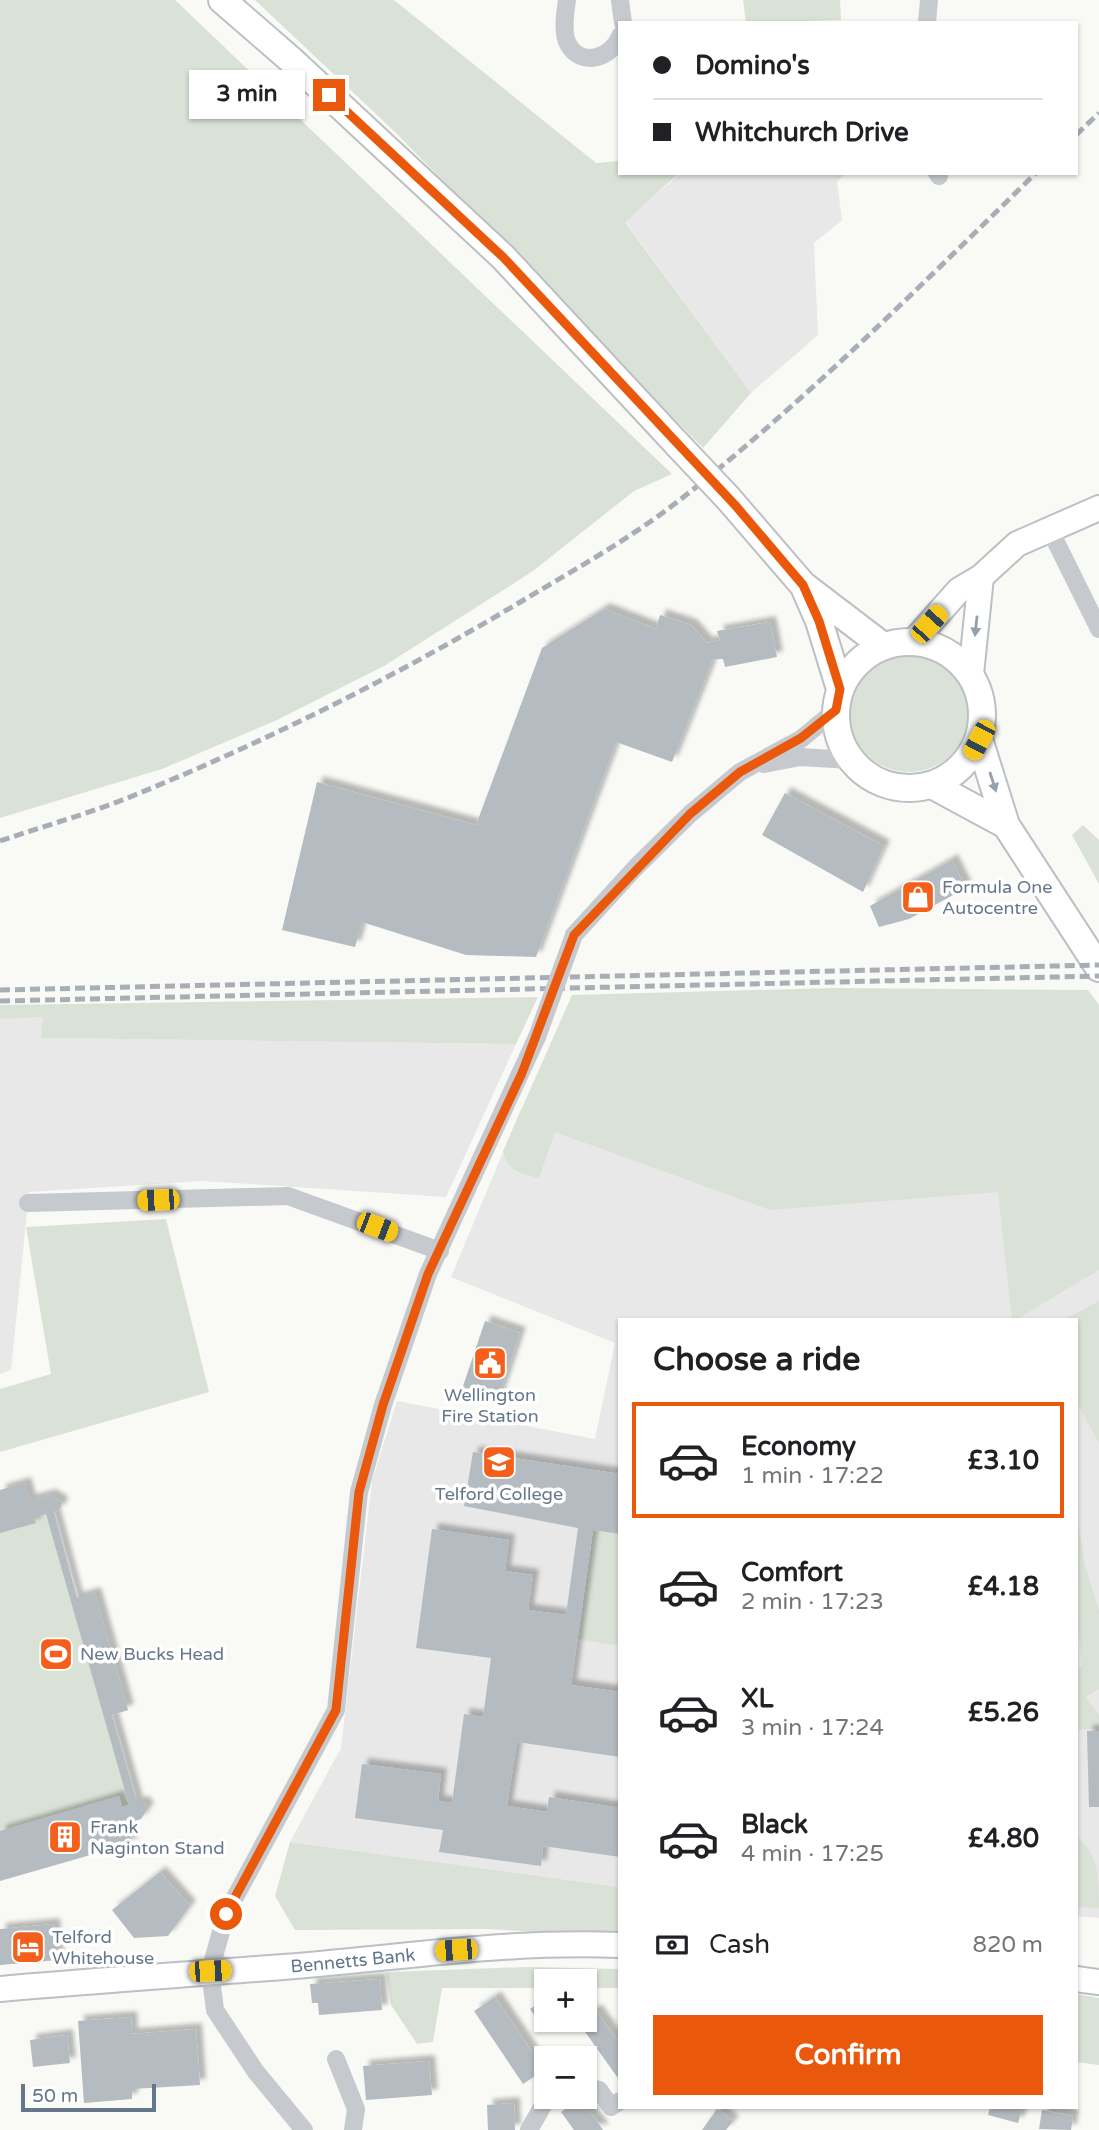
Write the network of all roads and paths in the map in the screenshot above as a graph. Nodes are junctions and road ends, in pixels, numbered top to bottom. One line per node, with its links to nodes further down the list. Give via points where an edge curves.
1 (222, 0): 11 (main road, bridge, via 503,257)
2 (567, 0): 7 (street, via 568,44 579,56 595,59 608,54)
3 (620, 0): 5 (street)
4 (929, 0): 6 (street)
5 (623, 21)
6 (927, 21)
7 (618, 39)
8 (1099, 508): 9 (main road)
9 (1050, 530): 10 (main road, via 1017,544); 12 (street)
10 (981, 577): 13 (main road, via 959,590); 15 (main road, one-way to 15)
11 (803, 585): 14 (main road); 16 (main road, via 819,621)
12 (1099, 629)
13 (914, 641): 14 (main road); 15 (main road, via 936,646)
14 (883, 646): 16 (main road, via 857,663)
15 (971, 674): 17 (main road, via 980,694 983,719)
16 (838, 700): 18 (main road, via 839,737); 19 (street, via 801,738)
17 (979, 740): 20 (main road, via 952,775); 21 (main road, one-way to 21)
18 (851, 760): 19 (street, via 800,757); 20 (main road, via 869,777 900,788)
19 (740, 772): 24 (street, bridge, via 661,841 574,935 537,1037)
20 (932, 785): 21 (main road)
21 (1006, 825): 22 (main road)
22 (1099, 968)
23 (28, 1203): 24 (street, via 288,1196)
24 (440, 1252): 26 (street, via 428,1274 383,1405 359,1492 336,1710 226,1914)
25 (618, 1945): 26 (main road, Bennetts Bank, via 432,1951)
26 (210, 1971): 29 (main road, Bennetts Bank); 34 (street, via 215,2010 256,2072)
27 (1078, 1979): 28 (main road)
28 (1099, 1982)
29 (0, 1989)
30 (336, 2059): 35 (street, via 356,2109)
31 (597, 2089): 32 (street, via 611,2106)
32 (618, 2102)
33 (540, 2109): 36 (street)
34 (304, 2130)
35 (352, 2130)
36 (529, 2130)

